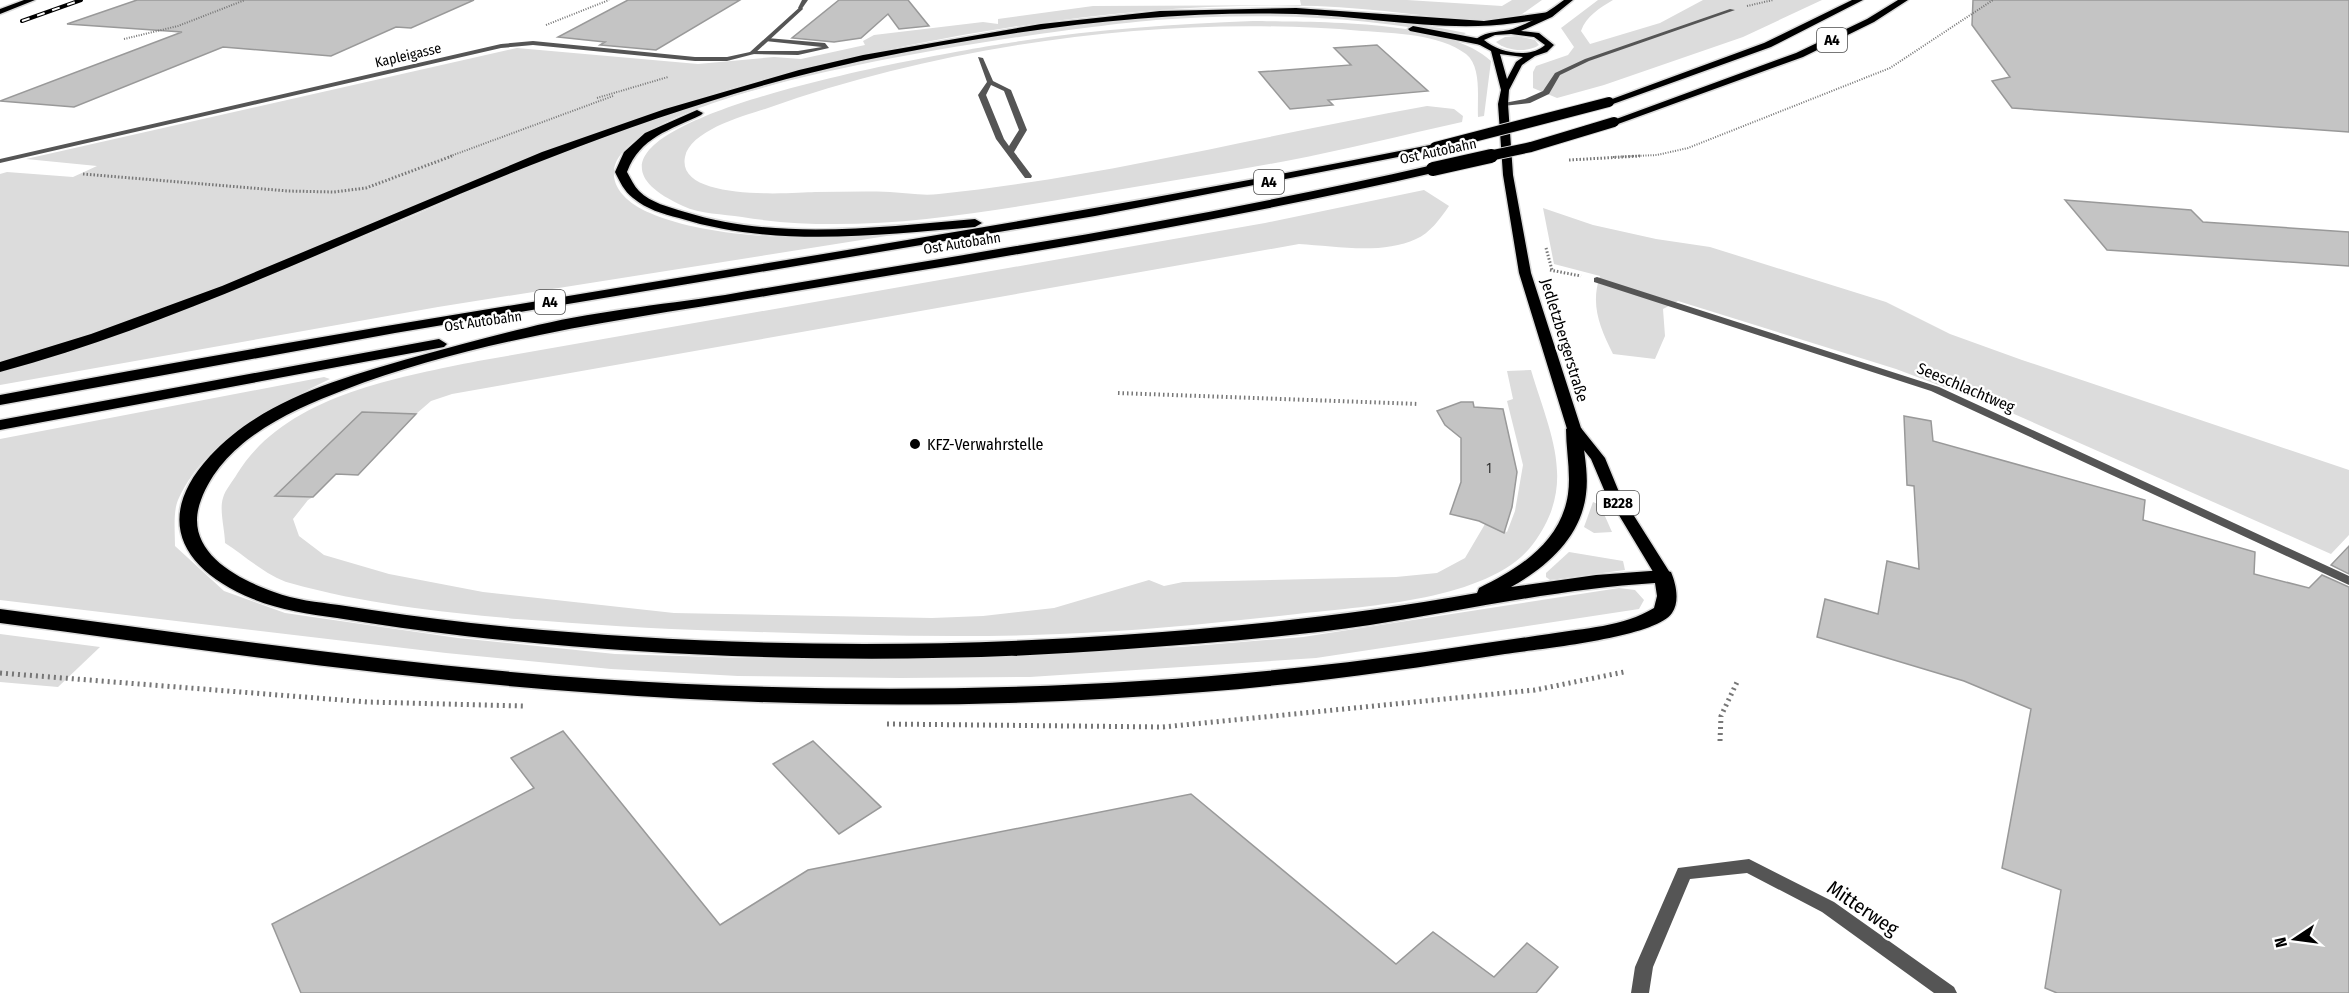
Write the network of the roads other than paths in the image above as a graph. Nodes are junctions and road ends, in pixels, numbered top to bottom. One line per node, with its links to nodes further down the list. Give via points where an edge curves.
1 (31, 0): 7 (main road)
2 (806, 0): 13 (street)
3 (1569, 0): 8 (main road)
4 (1860, 0): 24 (highway, Ost Autobahn / A4, bridge, via 1751,53 1609,102 1436,147)
5 (1904, 0): 26 (highway, Ost Autobahn / A4, bridge, via 1815,49 1738,80 1531,147 1285,202 1115,234)
6 (1732, 10): 20 (street, via 1578,63 1557,74 1546,92 1527,101)
7 (0, 12)
8 (1549, 15): 9 (highway, via 1484,24); 10 (main road); 12 (main road)
9 (1391, 17): 11 (highway); 27 (highway, via 1251,10 1116,18 947,42 803,72 669,111 546,155 227,289)
10 (1511, 32): 11 (main road); 12 (main road)
11 (1484, 38): 14 (main road); 24 (highway, via 1382,26 1261,19 1127,25 986,43 812,78 695,114 649,135 628,154 621,172 630,190 652,205 686,218 792,232 859,232 986,222 1051,212)
12 (1542, 38): 16 (main road, Jedletzbergerstraße, via 1548,41 1548,48)
13 (766, 40): 15 (street); 15 (street, Kapleigasse, via 816,43 826,48 798,53)
14 (1495, 50): 16 (main road); 19 (main road, Jedletzbergerstraße / B228)
15 (752, 53): 22 (street, Kapleigasse, via 727,59 695,59 533,43 501,46)
16 (1534, 53): 19 (main road, Jedletzbergerstraße / B228, via 1519,64)
17 (980, 58): 18 (street)
18 (990, 82): 21 (street, via 982,94 1000,139); 21 (street, via 1007,90 1023,130)
19 (1505, 90): 20 (main road, Jedletzbergerstraße / B228)
20 (1503, 104): 30 (main road, Jedletzbergerstraße / B228, via 1508,175 1525,273)
21 (1010, 151): 23 (street)
22 (0, 161)
23 (1028, 176)
24 (1102, 213): 28 (highway, Ost Autobahn / A4, via 515,307)
25 (1597, 280): 32 (street, Seeschlachtweg, via 1935,389)
26 (529, 332): 29 (highway, Ost Autobahn / A4, via 476,338); 33 (highway, via 348,382 290,407 253,429 225,451 199,484 188,519 189,536 197,552 229,580 283,602 412,624 693,647 926,649 1069,645 1277,628 1388,616)
27 (0, 367)
28 (0, 400)
29 (0, 425)
30 (1574, 429): 31 (main road, Jedletzbergerstraße / B228, via 1598,458 1612,492); 33 (highway, via 1577,494 1565,531 1528,570)
31 (1664, 576): 33 (highway, via 1608,578); 34 (highway, via 1667,596 1663,611 1633,626 1604,632 1402,664 1201,685 1050,692 821,695 570,683 377,664)
32 (2349, 581)
33 (1461, 603)
34 (0, 616)
35 (1640, 993): 36 (street, Mitterweg, via 1644,967 1684,873 1749,866 1828,907)
36 (1948, 993)

